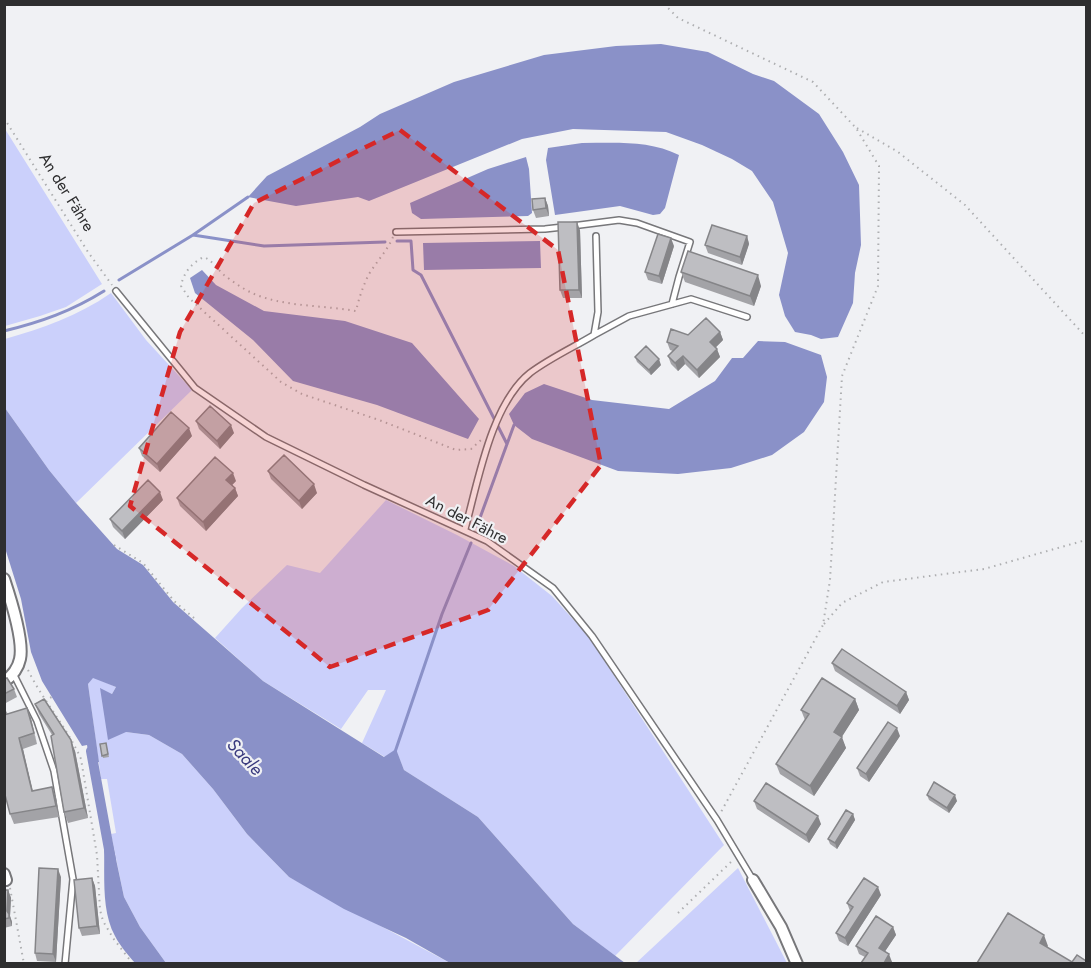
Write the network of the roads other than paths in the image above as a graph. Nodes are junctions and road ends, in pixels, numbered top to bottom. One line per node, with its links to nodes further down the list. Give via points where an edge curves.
1 (396, 232): 4 (lane, via 544,229 619,220 637,224 690,242)
2 (596, 236): 6 (lane, via 598,312)
3 (116, 291): 7 (lane, An der Fähre, via 195,388 266,437)
4 (672, 304): 5 (lane, via 691,299); 6 (lane, via 629,316)
5 (747, 317)
6 (594, 335): 7 (lane, via 530,373 512,392 498,417)
7 (465, 529): 11 (lane, An der Fähre, via 553,588 592,636 717,819)
8 (4, 579): 9 (street, via 21,657)
9 (14, 675): 10 (street); 12 (lane, via 37,721 54,771 73,879)
10 (4, 682)
11 (753, 880): 13 (street)
12 (65, 963)
13 (797, 963)

